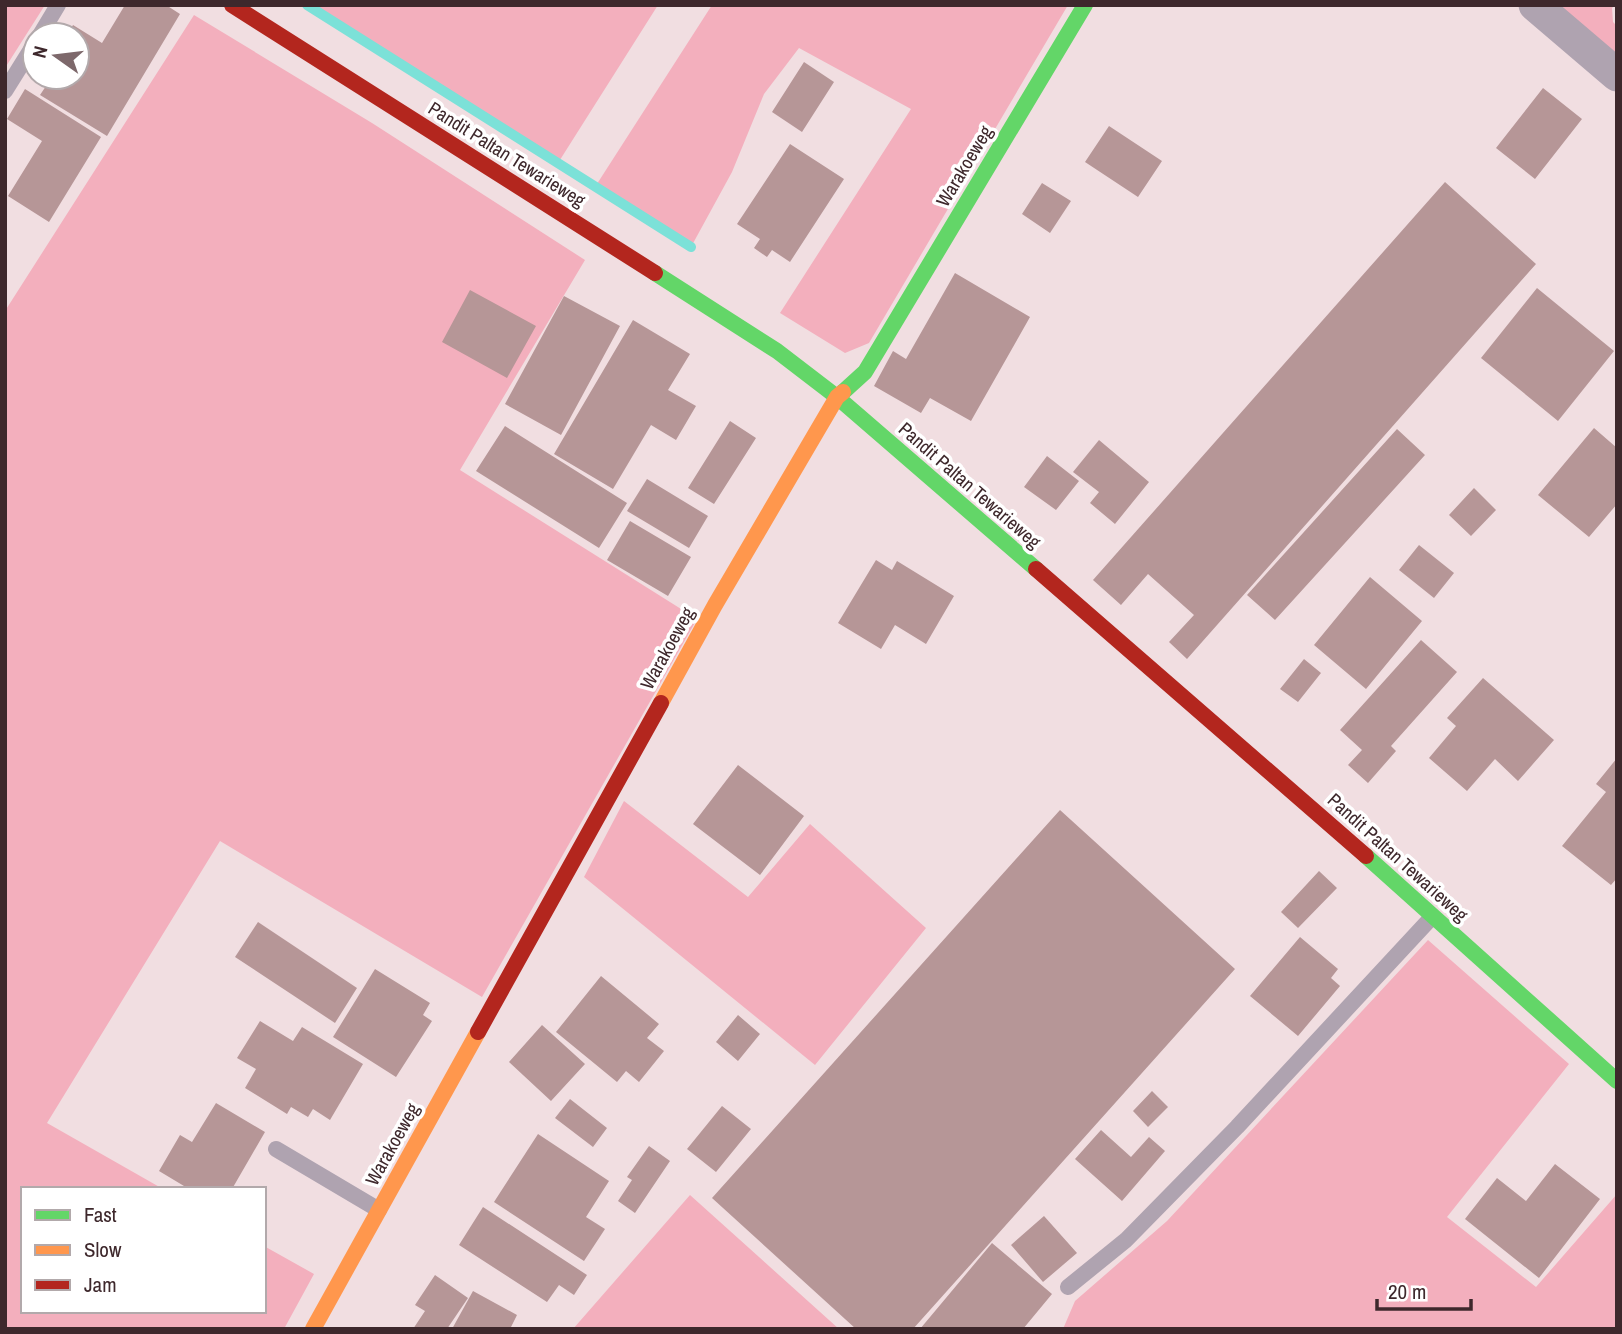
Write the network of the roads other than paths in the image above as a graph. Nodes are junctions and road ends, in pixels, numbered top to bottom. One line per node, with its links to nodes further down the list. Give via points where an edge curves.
1 (58, 5): 5 (lane)
2 (232, 5): 9 (street, Pandit Paltan Tewarieweg, via 777,351)
3 (1085, 5): 9 (street, Warakoeweg, via 865,372)
4 (1535, 5): 7 (street)
5 (48, 21)
6 (21, 66): 8 (lane)
7 (1617, 75)
8 (5, 92)
9 (836, 397): 10 (street, Pandit Paltan Tewarieweg); 13 (street, Warakoeweg, via 708,617)
10 (1432, 917): 11 (street, Pandit Paltan Tewarieweg); 14 (lane, via 1228,1137 1126,1240)
11 (1617, 1080)
12 (276, 1149): 13 (lane)
13 (379, 1210): 15 (street, Warakoeweg)
14 (1068, 1287)
15 (313, 1329)

